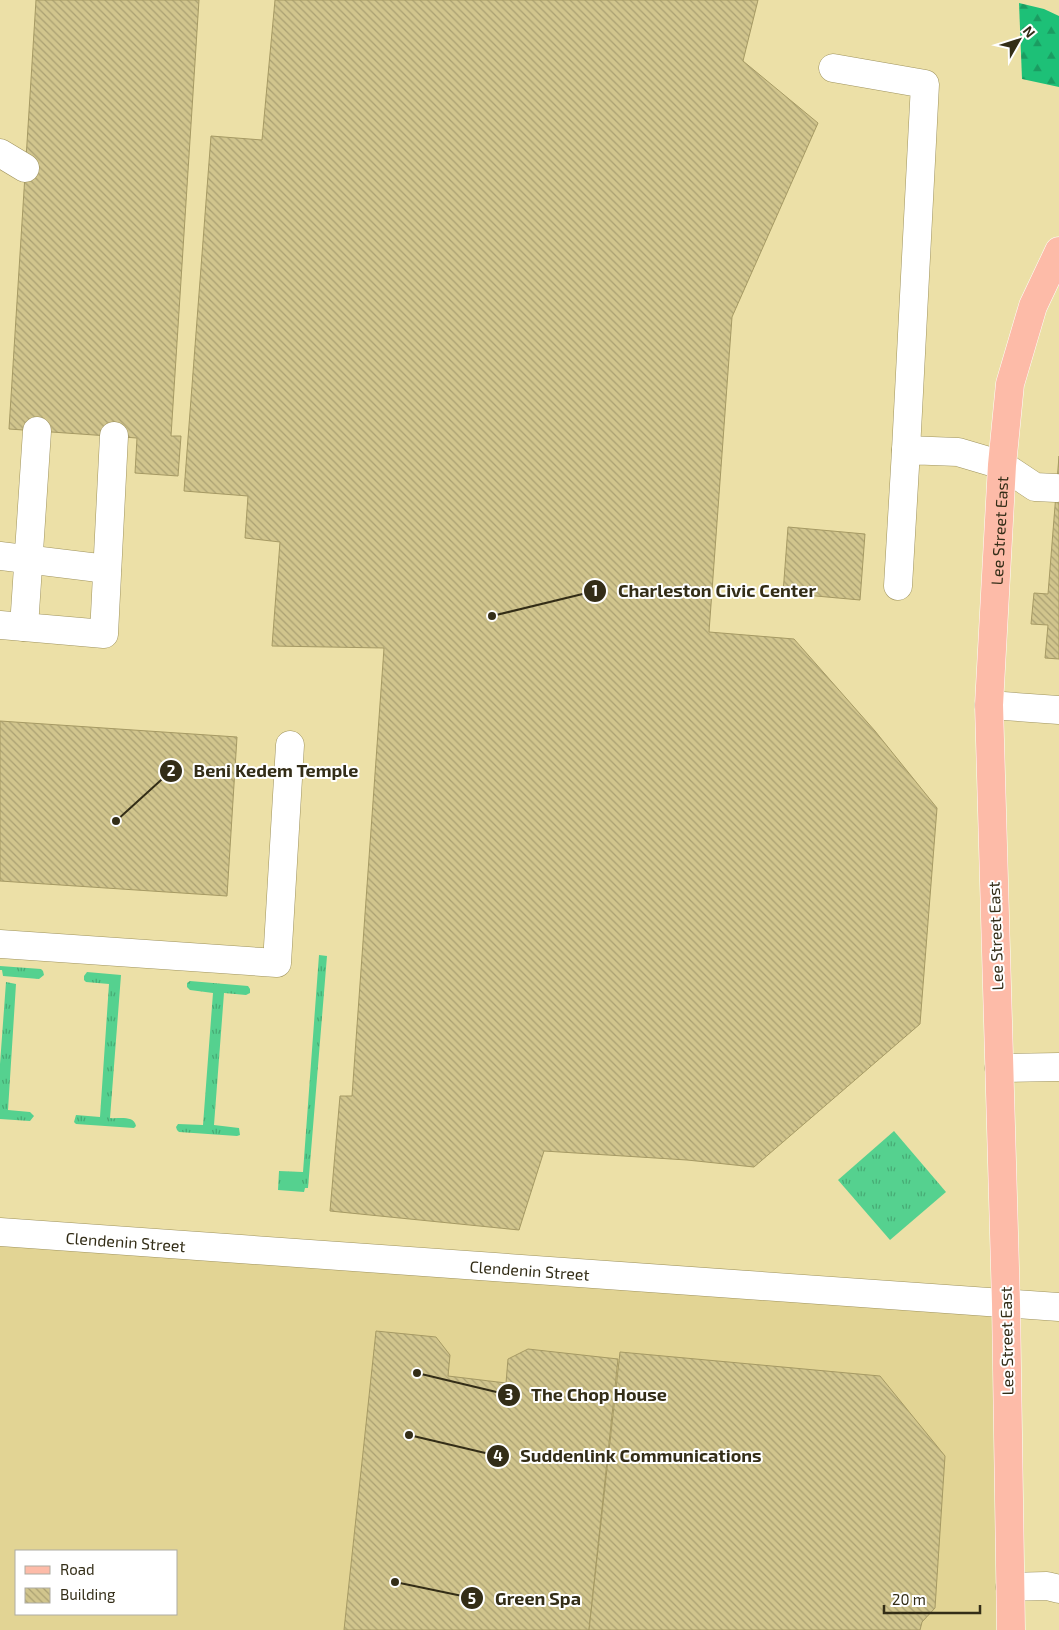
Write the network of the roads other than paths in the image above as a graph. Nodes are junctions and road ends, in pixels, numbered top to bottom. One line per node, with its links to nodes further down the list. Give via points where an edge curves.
1 (833, 68): 7 (street, via 924,84)
2 (0, 153): 3 (street)
3 (25, 168)
4 (1059, 251): 8 (main road, Lee Street East, via 1033,306 1010,384)
5 (37, 431): 11 (street)
6 (114, 436): 12 (street)
7 (906, 450): 8 (street, via 958,452); 13 (street)
8 (1002, 465): 9 (street, via 1035,487); 15 (main road, Lee Street East)
9 (1056, 488)
10 (0, 556): 11 (street)
11 (29, 559): 12 (street); 14 (street)
12 (107, 569): 14 (street, via 104,634)
13 (898, 586)
14 (12, 626)
15 (989, 705): 16 (street); 20 (main road, Lee Street East)
16 (1059, 710)
17 (290, 745): 18 (street, via 277,963)
18 (0, 944)
19 (1059, 1067): 20 (street)
20 (999, 1068): 22 (main road, Lee Street East)
21 (0, 1232): 22 (street, Clendenin Street)
22 (1006, 1303): 23 (street, Clendenin Street); 24 (main road, Lee Street East)
23 (1059, 1307)
24 (1010, 1587): 25 (street, via 1047,1586); 26 (main road, Lee Street East)
25 (1059, 1589)
26 (1011, 1630)

